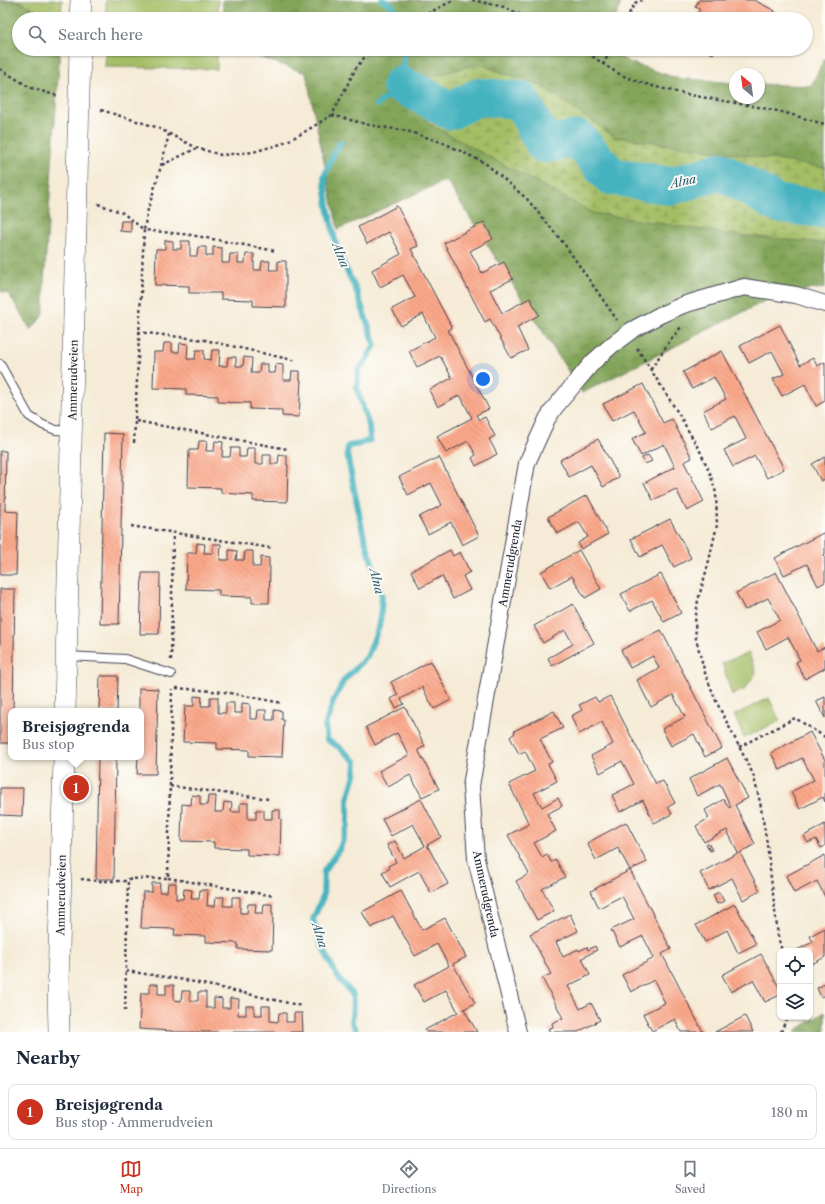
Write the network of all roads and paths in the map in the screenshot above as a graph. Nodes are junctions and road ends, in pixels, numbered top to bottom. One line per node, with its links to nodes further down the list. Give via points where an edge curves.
1 (81, 0): 5 (street)
2 (454, 0): 6 (path)
3 (472, 0): 7 (path, via 504,6)
4 (642, 0): 8 (path, via 635,3)
5 (80, 12)
6 (431, 12)
7 (516, 12)
8 (630, 12)
9 (80, 56): 34 (street, Ammerudveien)
10 (365, 56): 17 (path, via 356,68)
11 (592, 56): 13 (path)
12 (608, 56): 13 (path)
13 (603, 65): 18 (path, via 625,77 671,91 777,111)
14 (0, 68): 15 (path, via 31,88)
15 (58, 96)
16 (101, 110): 19 (path, via 156,127)
17 (332, 115): 20 (path, via 281,144 253,152 221,155); 27 (path, via 369,125 407,131 444,143 485,164 527,199 565,245)
18 (825, 124)
19 (169, 134): 20 (path); 21 (path)
20 (197, 148): 21 (path)
21 (162, 166): 23 (path)
22 (92, 202): 23 (path, via 123,213)
23 (144, 230): 24 (path, via 191,235); 28 (path)
24 (276, 251)
25 (825, 304): 59 (street, Ammerudgrenda, bridge, via 796,295 744,287 683,305 660,315 632,330 593,362 546,419 527,463 471,786 476,859)
26 (686, 322): 32 (path)
27 (620, 324)
28 (138, 332): 30 (path, via 205,340); 33 (path)
29 (633, 343): 32 (path)
30 (298, 361)
31 (0, 364): 34 (lane, via 29,416 56,430)
32 (651, 369): 45 (path, via 701,453 716,493 717,525 698,600 696,639 716,701)
33 (136, 421): 35 (path); 36 (path)
34 (71, 431): 40 (street, Ammerudveien)
35 (134, 443)
36 (287, 449)
37 (131, 526): 38 (path)
38 (173, 533): 39 (path); 41 (path)
39 (271, 548)
40 (66, 656): 41 (lane, via 126,659); 43 (street, Ammerudveien)
41 (171, 674)
42 (282, 703): 47 (path, via 224,692 172,688)
43 (65, 708)
44 (825, 737): 45 (path, via 794,718)
45 (739, 747): 53 (path, via 752,774 760,802)
46 (64, 760): 58 (street, Ammerudveien)
47 (170, 786): 48 (path); 49 (path)
48 (269, 799)
49 (168, 878): 51 (path); 52 (path)
50 (77, 879): 51 (path)
51 (128, 881): 54 (path)
52 (274, 896)
53 (781, 948)
54 (126, 971): 55 (path, via 184,980); 56 (path)
55 (302, 1006)
56 (125, 1011)
57 (787, 1020): 60 (path)
58 (59, 1032)
59 (518, 1032)
60 (781, 1032)

